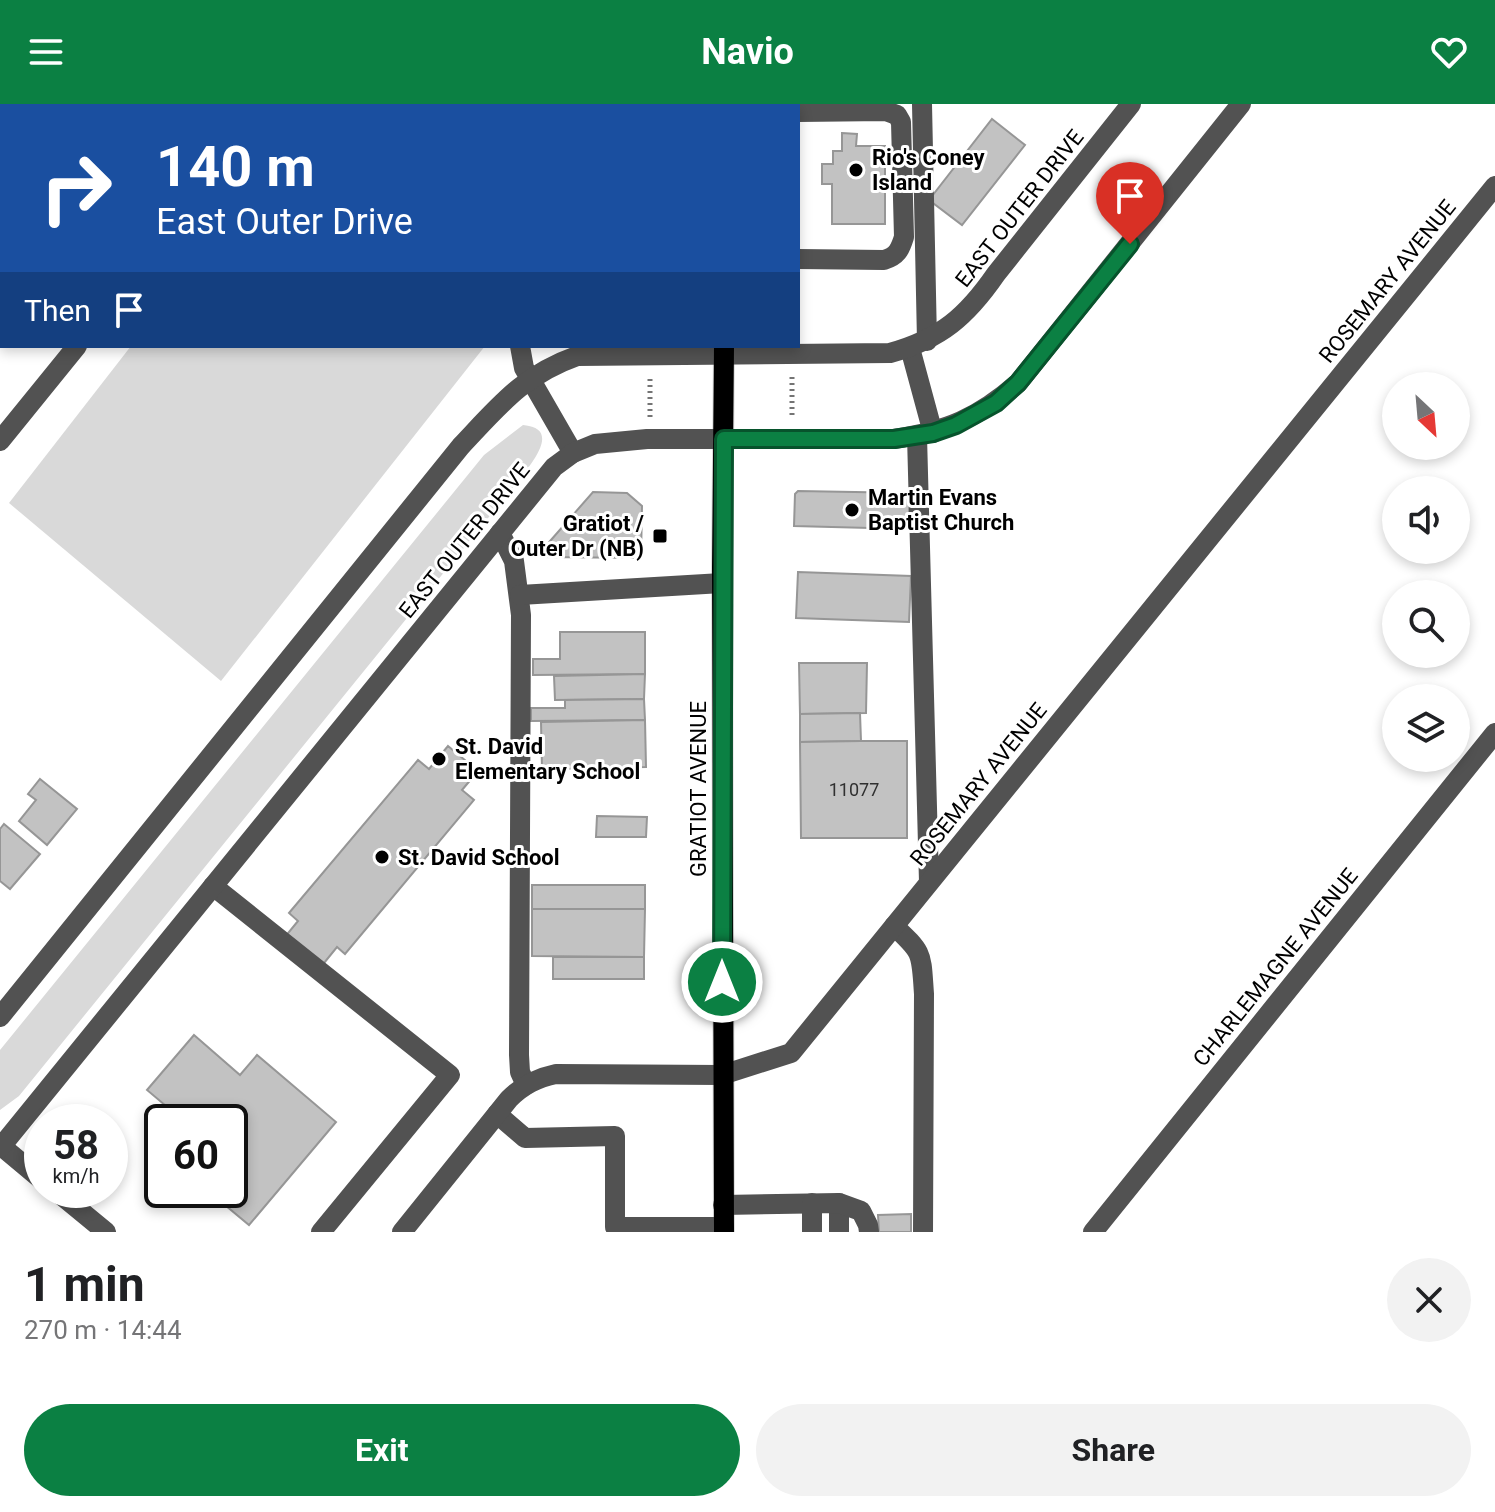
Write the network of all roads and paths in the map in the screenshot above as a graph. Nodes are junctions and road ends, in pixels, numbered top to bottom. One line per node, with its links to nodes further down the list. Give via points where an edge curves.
1 (922, 104): 7 (street)
2 (1131, 104): 7 (street, EAST OUTER DRIVE, via 977,302 952,326)
3 (1241, 104): 16 (street, EAST OUTER DRIVE, via 1018,383 977,415)
4 (800, 112): 6 (street, via 897,115 904,237 895,257 884,260)
5 (1495, 186): 24 (street, ROSEMARY AVENUE)
6 (800, 259)
7 (918, 344): 10 (street, EAST OUTER DRIVE, via 890,353); 16 (street)
8 (75, 348): 18 (street)
9 (520, 348): 12 (street)
10 (724, 350): 12 (street, EAST OUTER DRIVE, via 577,356); 17 (main road, GRATIOT AVENUE)
11 (792, 377): 14 (path)
12 (529, 378): 19 (street); 27 (street, EAST OUTER DRIVE, via 461,446)
13 (650, 378): 15 (path)
14 (792, 420)
15 (650, 421)
16 (925, 434): 17 (street, EAST OUTER DRIVE, via 894,439); 24 (street)
17 (724, 439): 19 (street, EAST OUTER DRIVE, via 634,440 595,444); 21 (main road, GRATIOT AVENUE)
18 (0, 441)
19 (573, 453): 20 (street, EAST OUTER DRIVE, via 554,467)
20 (500, 533): 22 (street, via 514,561); 25 (street, EAST OUTER DRIVE)
21 (722, 583): 22 (street); 28 (main road, GRATIOT AVENUE)
22 (520, 595): 29 (street, via 519,1055)
23 (1495, 733): 45 (street, CHARLEMAGNE AVENUE)
24 (929, 882): 26 (street, ROSEMARY AVENUE)
25 (213, 886): 31 (street, EAST OUTER DRIVE); 39 (street, via 450,1075)
26 (894, 926): 28 (street, ROSEMARY AVENUE, via 791,1053); 44 (street, via 921,958)
27 (0, 1017)
28 (722, 1075): 29 (street, ROSEMARY AVENUE, via 556,1074); 35 (main road, GRATIOT AVENUE)
29 (526, 1085): 30 (street, ROSEMARY AVENUE)
30 (497, 1114): 37 (street, via 525,1138 615,1136 615,1227); 40 (street, ROSEMARY AVENUE)
31 (0, 1147): 32 (street)
32 (24, 1166)
33 (812, 1203): 34 (street); 35 (street); 41 (street)
34 (839, 1203): 42 (street); 43 (street, via 861,1211)
35 (723, 1205): 37 (main road, GRATIOT AVENUE)
36 (77, 1208): 38 (street)
37 (724, 1230)
38 (106, 1232)
39 (321, 1232)
40 (402, 1232)
41 (812, 1232)
42 (839, 1232)
43 (869, 1232)
44 (923, 1232)
45 (1093, 1232)

